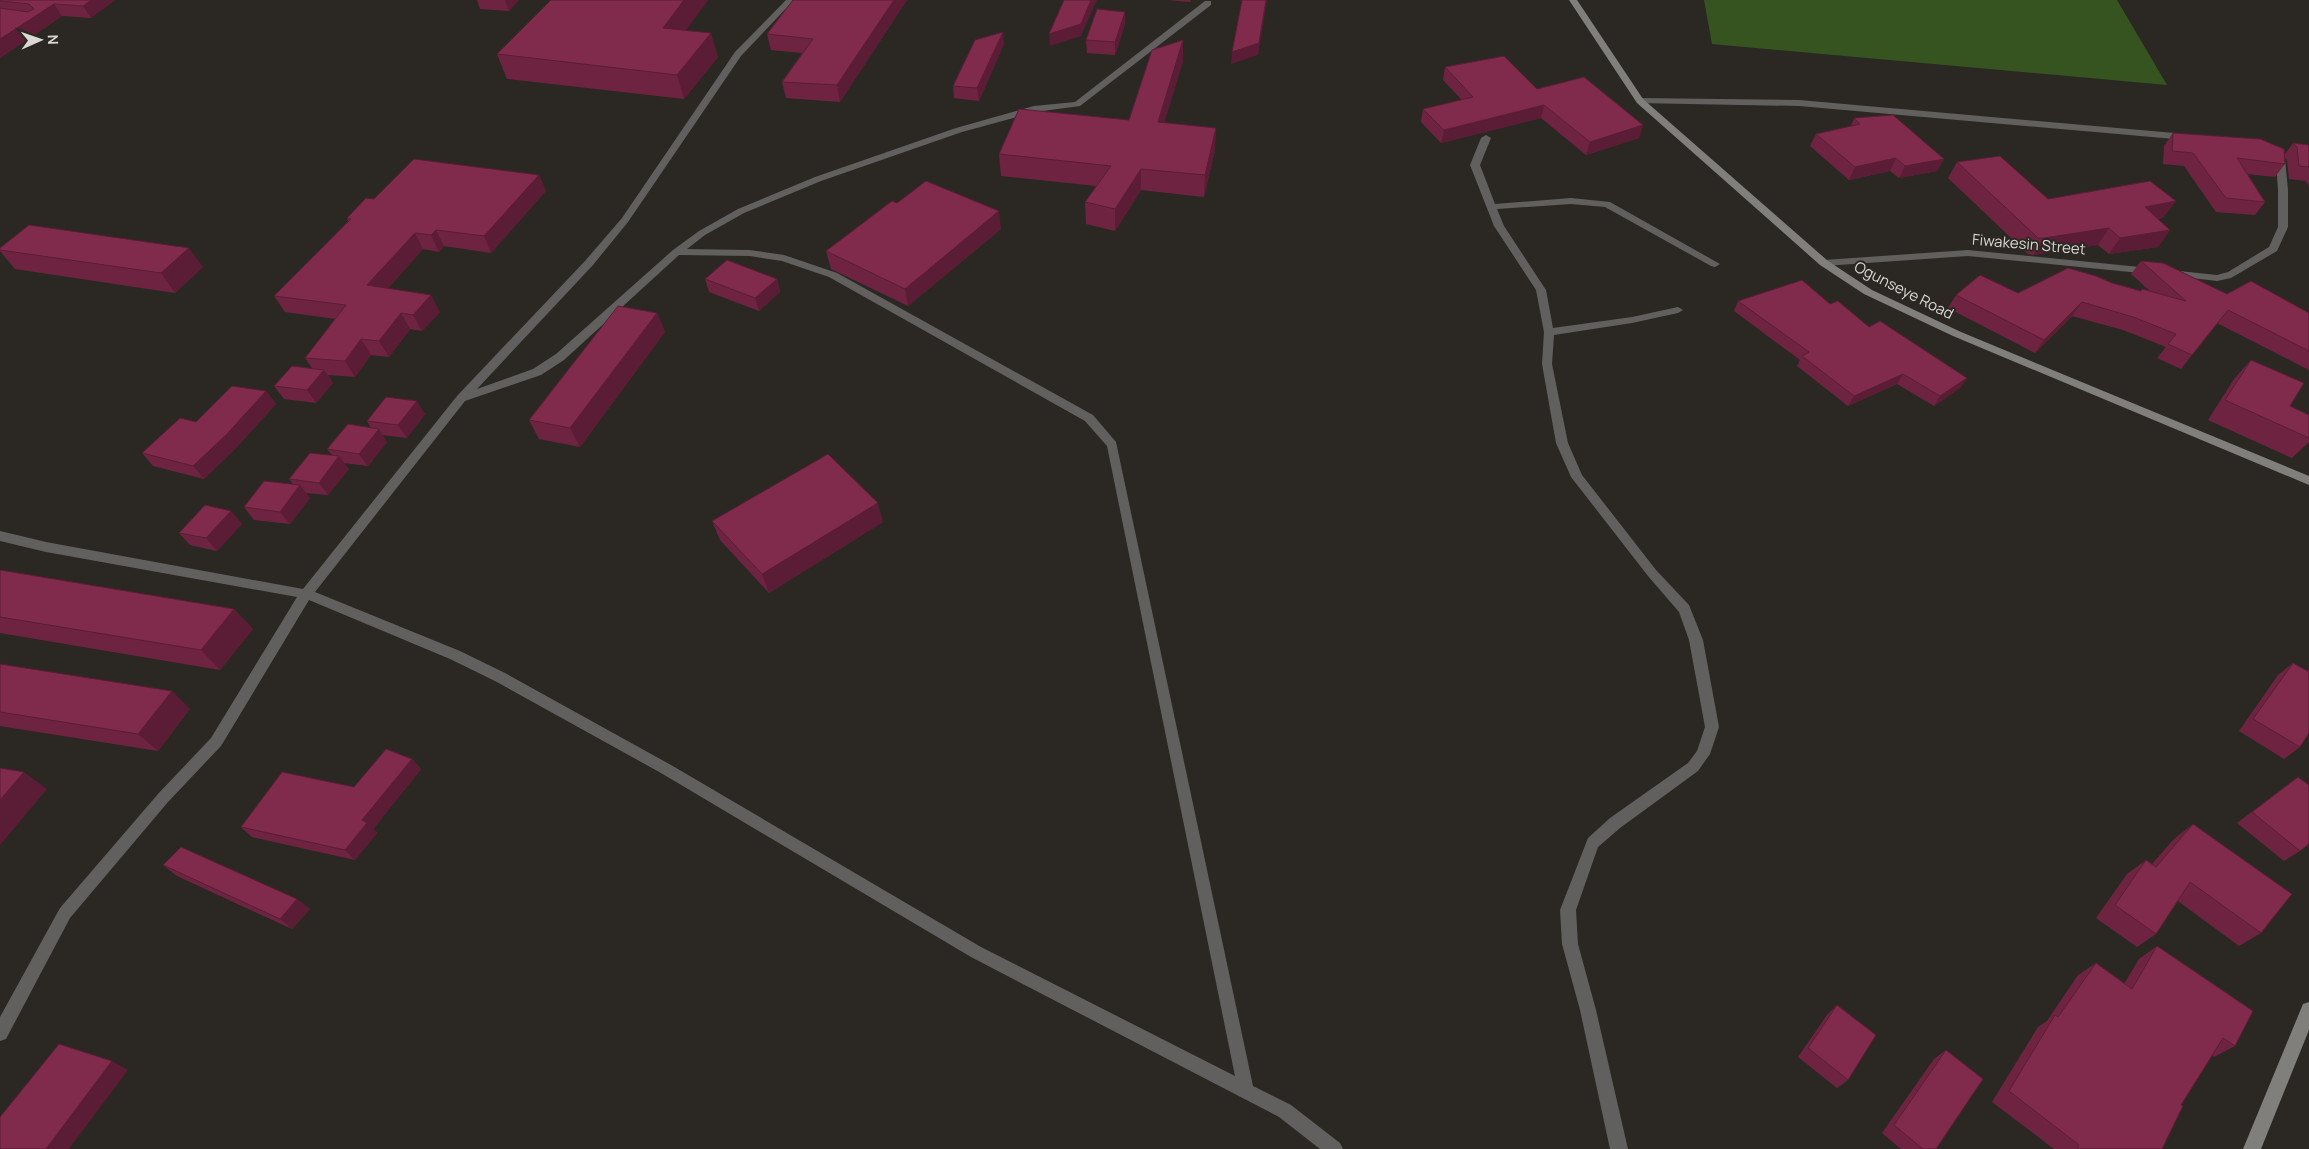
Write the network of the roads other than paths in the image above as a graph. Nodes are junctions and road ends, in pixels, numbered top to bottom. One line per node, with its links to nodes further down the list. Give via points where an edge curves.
1 (790, 0): 14 (street, via 738,54 626,220)
2 (1573, 0): 4 (street, Ogunseye Road)
3 (1208, 3): 9 (street, via 1077,104 1034,109 958,130 818,179 741,211 702,233)
4 (1640, 101): 6 (street, via 1799,103); 10 (street, Ogunseye Road)
5 (1486, 138): 8 (street, via 1474,165)
6 (2197, 138)
7 (2264, 150): 10 (street, Fiwakesin Street, via 2280,160 2283,227 2273,249 2231,275 2217,278 1968,253)
8 (1492, 207): 11 (street, via 1571,201 1607,204); 13 (street, via 1507,240 1541,290)
9 (677, 252): 14 (street, via 560,357 537,372); 20 (street, via 750,253 784,258 833,275 1088,418 1112,445)
10 (1824, 263): 15 (street, Ogunseye Road, via 1868,292 1909,312)
11 (1716, 264)
12 (1678, 310): 13 (street)
13 (1549, 332): 22 (street, via 1547,364 1562,443 1577,477 1684,609 1696,640 1712,727 1703,754 1692,768 1615,823 1593,843 1568,910 1570,944)
14 (461, 399): 17 (street)
15 (2309, 481)
16 (0, 536): 17 (street)
17 (306, 594): 19 (street, via 216,742 163,798 65,913); 20 (street, via 455,655 500,677 666,769 976,952)
18 (2309, 1010): 23 (street)
19 (0, 1033)
20 (1246, 1092): 21 (street, via 1285,1111)
21 (1334, 1149)
22 (1619, 1149)
23 (2252, 1149)

